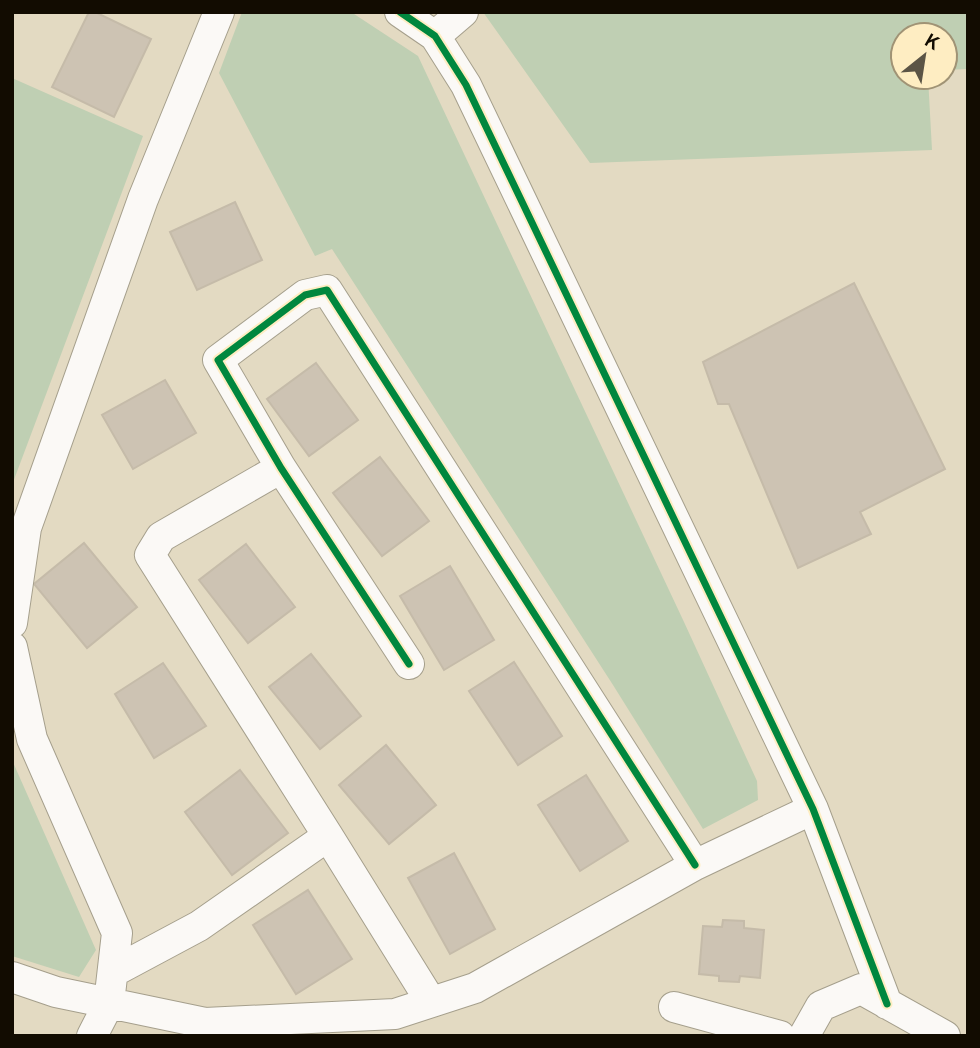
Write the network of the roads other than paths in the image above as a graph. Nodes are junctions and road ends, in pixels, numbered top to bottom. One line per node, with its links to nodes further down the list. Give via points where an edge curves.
1 (219, 12): 6 (street, via 144,199 26,528)
2 (400, 12): 4 (street)
3 (463, 12): 4 (street)
4 (435, 36): 9 (street, via 466,85)
5 (282, 468): 8 (street); 10 (street, via 161,537 150,555); 11 (street, via 218,360 305,295 327,289)
6 (12, 623)
7 (12, 648): 12 (street, via 32,740 117,933)
8 (409, 664)
9 (813, 809): 11 (street); 16 (street)
10 (328, 836): 12 (street, via 199,926); 14 (street)
11 (695, 865): 14 (street, via 475,988)
12 (113, 972): 15 (street)
13 (12, 977): 15 (street)
14 (431, 1002): 18 (street, via 395,1014)
15 (109, 1003): 18 (street); 19 (street)
16 (887, 1003): 21 (street, via 861,989 821,1006); 22 (street)
17 (674, 1007): 20 (street)
18 (178, 1027)
19 (92, 1036)
20 (780, 1036)
21 (804, 1036)
22 (945, 1036)

